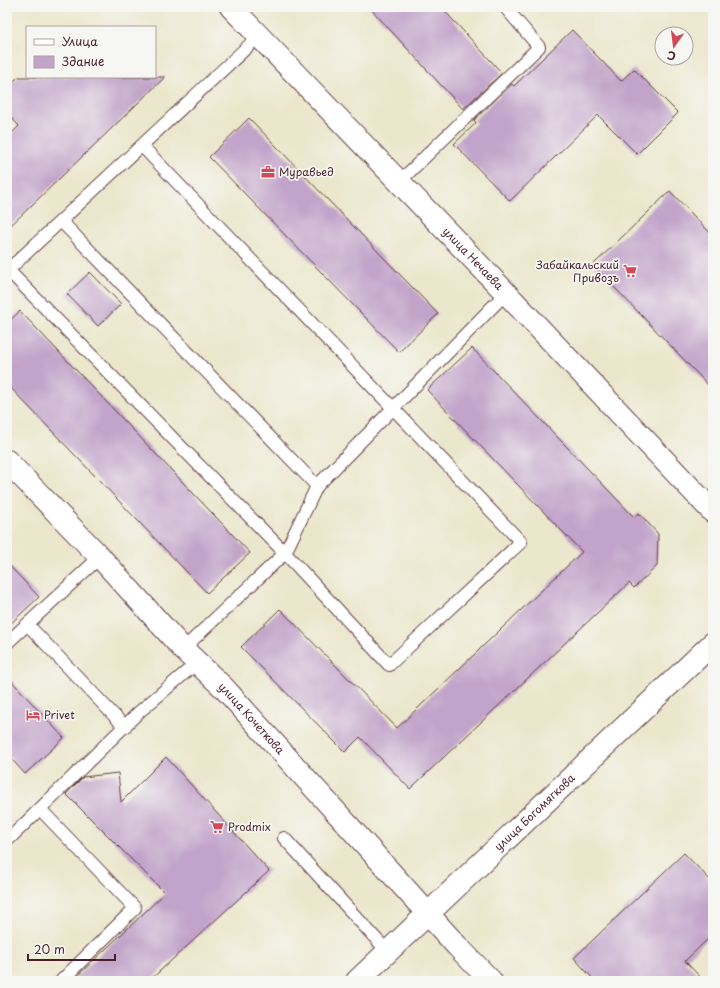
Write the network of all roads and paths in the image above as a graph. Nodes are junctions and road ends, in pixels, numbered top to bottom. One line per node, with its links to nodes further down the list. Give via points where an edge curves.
1 (231, 7): 3 (street, улица Нечаева)
2 (505, 7): 5 (lane, via 538,47)
3 (260, 36): 4 (lane); 5 (street, улица Нечаева)
4 (142, 146): 6 (lane); 9 (lane)
5 (399, 182): 8 (street, улица Нечаева)
6 (61, 221): 7 (lane); 11 (lane)
7 (8, 271): 13 (lane)
8 (506, 293): 9 (lane); 12 (street, улица Нечаева)
9 (393, 408): 11 (lane); 13 (lane, via 521,542 389,665)
10 (7, 461): 14 (street, улица Кочеткова)
11 (317, 486): 13 (lane)
12 (713, 512)
13 (285, 553): 18 (lane)
14 (100, 557): 15 (lane); 18 (street, улица Кочеткова)
15 (27, 624): 16 (lane); 19 (lane)
16 (7, 643)
17 (713, 643): 23 (street, улица Богомягкова)
18 (191, 655): 19 (lane); 23 (street, улица Кочеткова, via 230,694)
19 (125, 727): 20 (lane)
20 (40, 809): 22 (lane); 26 (lane, via 135,908)
21 (284, 838): 24 (lane)
22 (7, 841)
23 (428, 914): 24 (street, улица Богомягкова); 27 (street, улица Кочеткова)
24 (388, 952): 25 (street, улица Богомягкова)
25 (360, 980)
26 (61, 981)
27 (491, 981)

